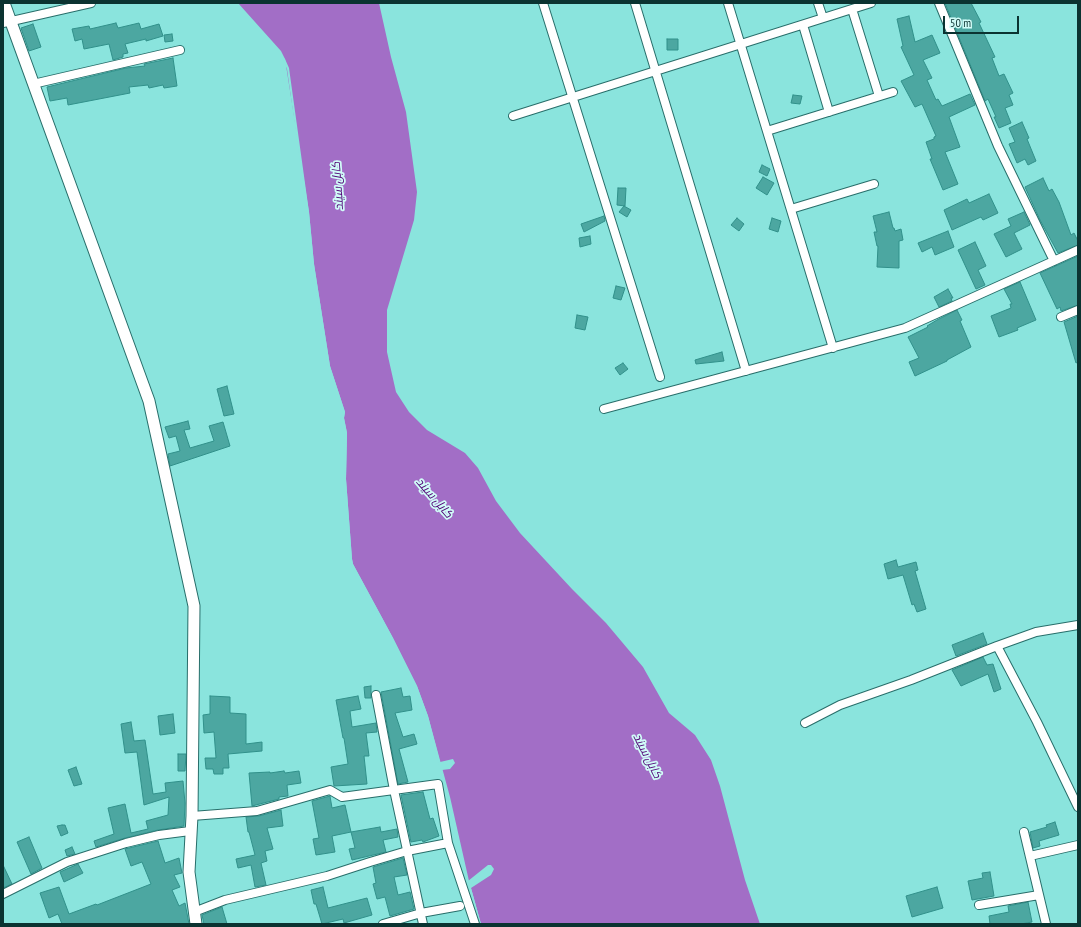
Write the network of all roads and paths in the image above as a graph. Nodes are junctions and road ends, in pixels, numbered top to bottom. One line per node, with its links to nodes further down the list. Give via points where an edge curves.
1 (4, 3): 11 (street)
2 (91, 3): 11 (street)
3 (543, 3): 19 (street)
4 (635, 3): 15 (street)
5 (728, 3): 13 (street)
6 (818, 3): 10 (street)
7 (871, 3): 9 (street)
8 (939, 3): 26 (street, via 998,146)
9 (852, 9): 10 (street); 18 (street)
10 (823, 18): 12 (street)
11 (7, 22): 16 (street)
12 (802, 25): 13 (street); 20 (street)
13 (740, 44): 15 (street); 22 (street)
14 (180, 50): 16 (street)
15 (656, 71): 19 (street); 30 (street)
16 (33, 84): 39 (street, via 149,401 194,606)
17 (893, 92): 18 (street)
18 (879, 96): 20 (street)
19 (572, 98): 21 (street); 31 (street)
20 (829, 112): 22 (street)
21 (513, 116)
22 (767, 132): 24 (street)
23 (874, 184): 24 (street)
24 (791, 209): 29 (street)
25 (1078, 250): 26 (street)
26 (1054, 261): 29 (street, via 905,328)
27 (1078, 310): 28 (street)
28 (1061, 317)
29 (833, 348): 30 (street)
30 (746, 371): 32 (street)
31 (660, 377)
32 (604, 409)
33 (1078, 626): 34 (street, via 1036,632)
34 (997, 646): 36 (street, via 840,705); 38 (street)
35 (376, 695): 37 (street)
36 (805, 723)
37 (394, 790): 39 (street, via 342,797 330,790 257,811); 42 (street, via 438,784); 44 (street)
38 (1078, 807)
39 (192, 816): 40 (street)
40 (190, 831): 46 (street, via 126,843 67,862); 50 (street, via 189,872)
41 (1024, 832): 45 (street)
42 (448, 843): 44 (street); 55 (street)
43 (1078, 845): 45 (street)
44 (408, 851): 50 (street, via 327,876 225,900); 51 (street)
45 (1030, 856): 47 (street)
46 (3, 894)
47 (1040, 896): 48 (street); 56 (street)
48 (979, 905)
49 (460, 906): 51 (street)
50 (194, 912): 52 (street)
51 (421, 913): 53 (street); 54 (street)
52 (196, 924)
53 (383, 924)
54 (423, 924)
55 (475, 924)
56 (1046, 924)

